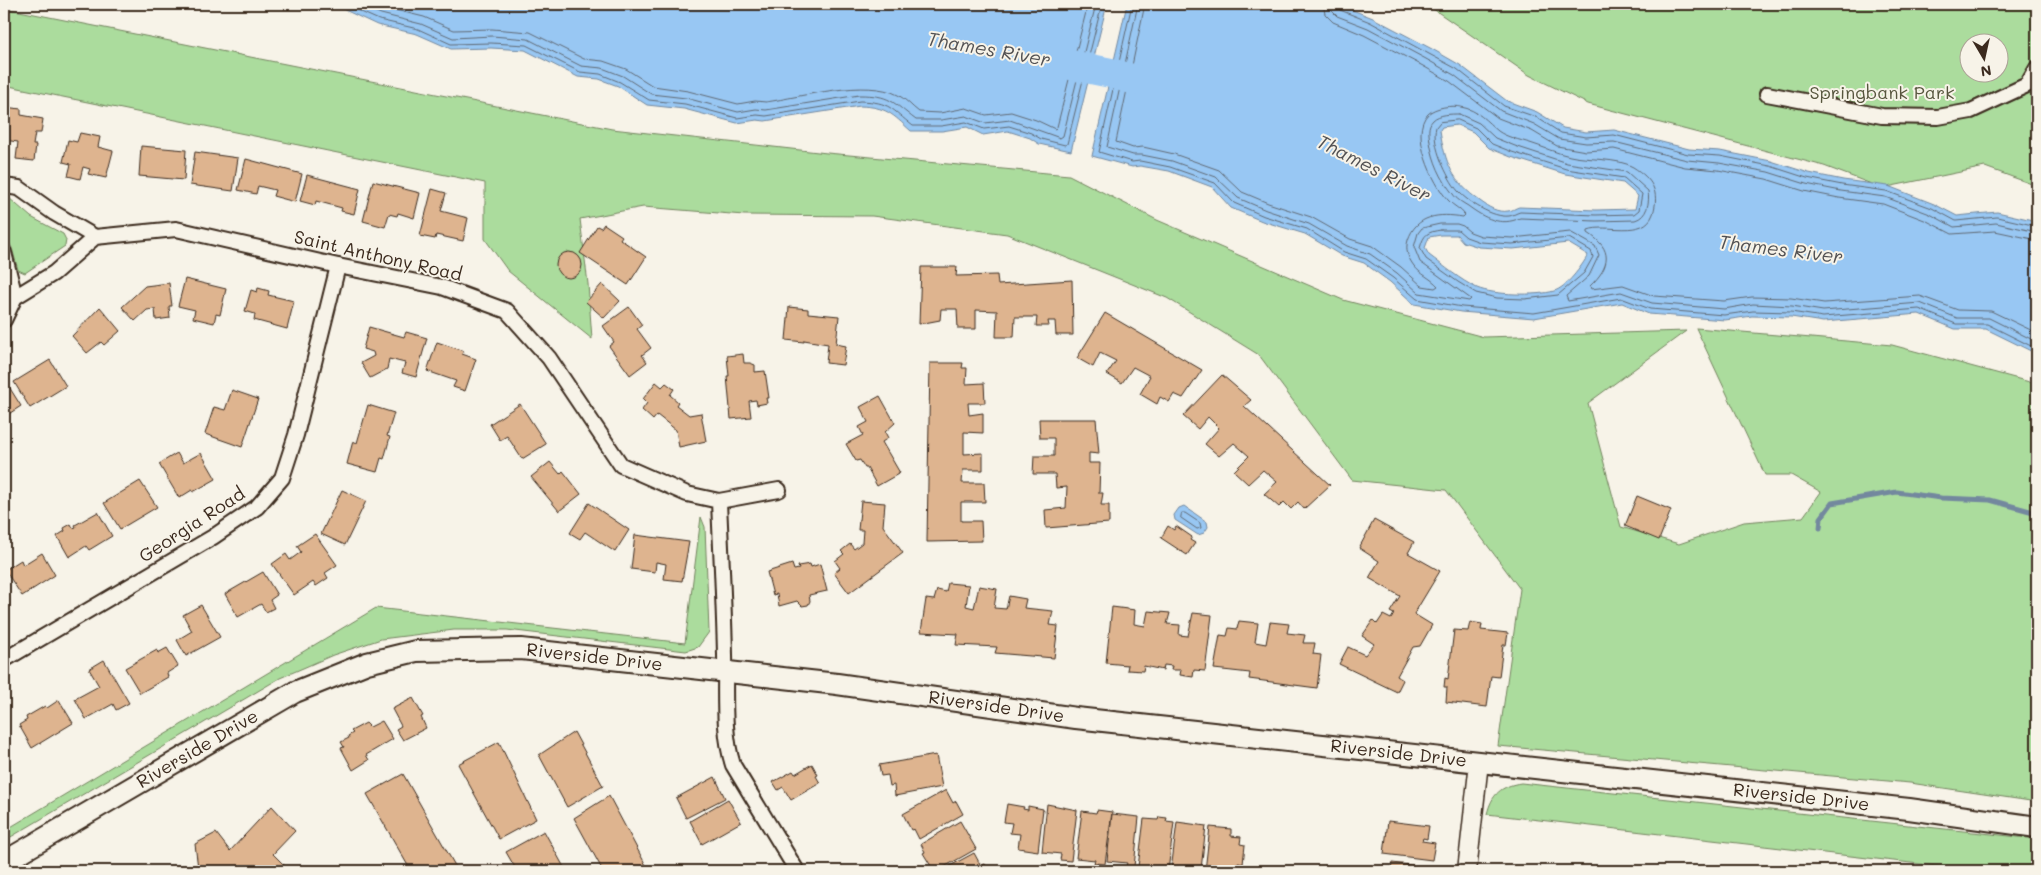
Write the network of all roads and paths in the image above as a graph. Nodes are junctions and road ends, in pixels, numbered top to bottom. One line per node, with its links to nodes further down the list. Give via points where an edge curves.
1 (2037, 68): 2 (street, via 2027,85 1971,110 1938,117 1882,116)
2 (1767, 94)
3 (4, 186): 4 (street, via 19,188)
4 (95, 237): 6 (street, Saint Anthony Road, via 176,229); 7 (street, via 54,273)
5 (4, 253): 7 (street)
6 (338, 266): 10 (street, Saint Anthony Road, via 442,287 507,311 549,358 622,465 687,494); 11 (street, Georgia Road, via 296,435 282,478 257,507 213,537)
7 (15, 297): 8 (street)
8 (4, 320)
9 (779, 490): 10 (street, Saint Anthony Road)
10 (719, 501): 12 (street)
11 (4, 660)
12 (725, 672): 13 (main road, Riverside Drive, via 837,684 1076,718); 15 (main road, Riverside Drive, via 521,649 416,651 375,661 295,692); 16 (street, via 729,752 733,765)
13 (1478, 762): 14 (main road, Riverside Drive, via 1909,809); 17 (street)
14 (2037, 827)
15 (4, 862)
16 (797, 871)
17 (1467, 871)

